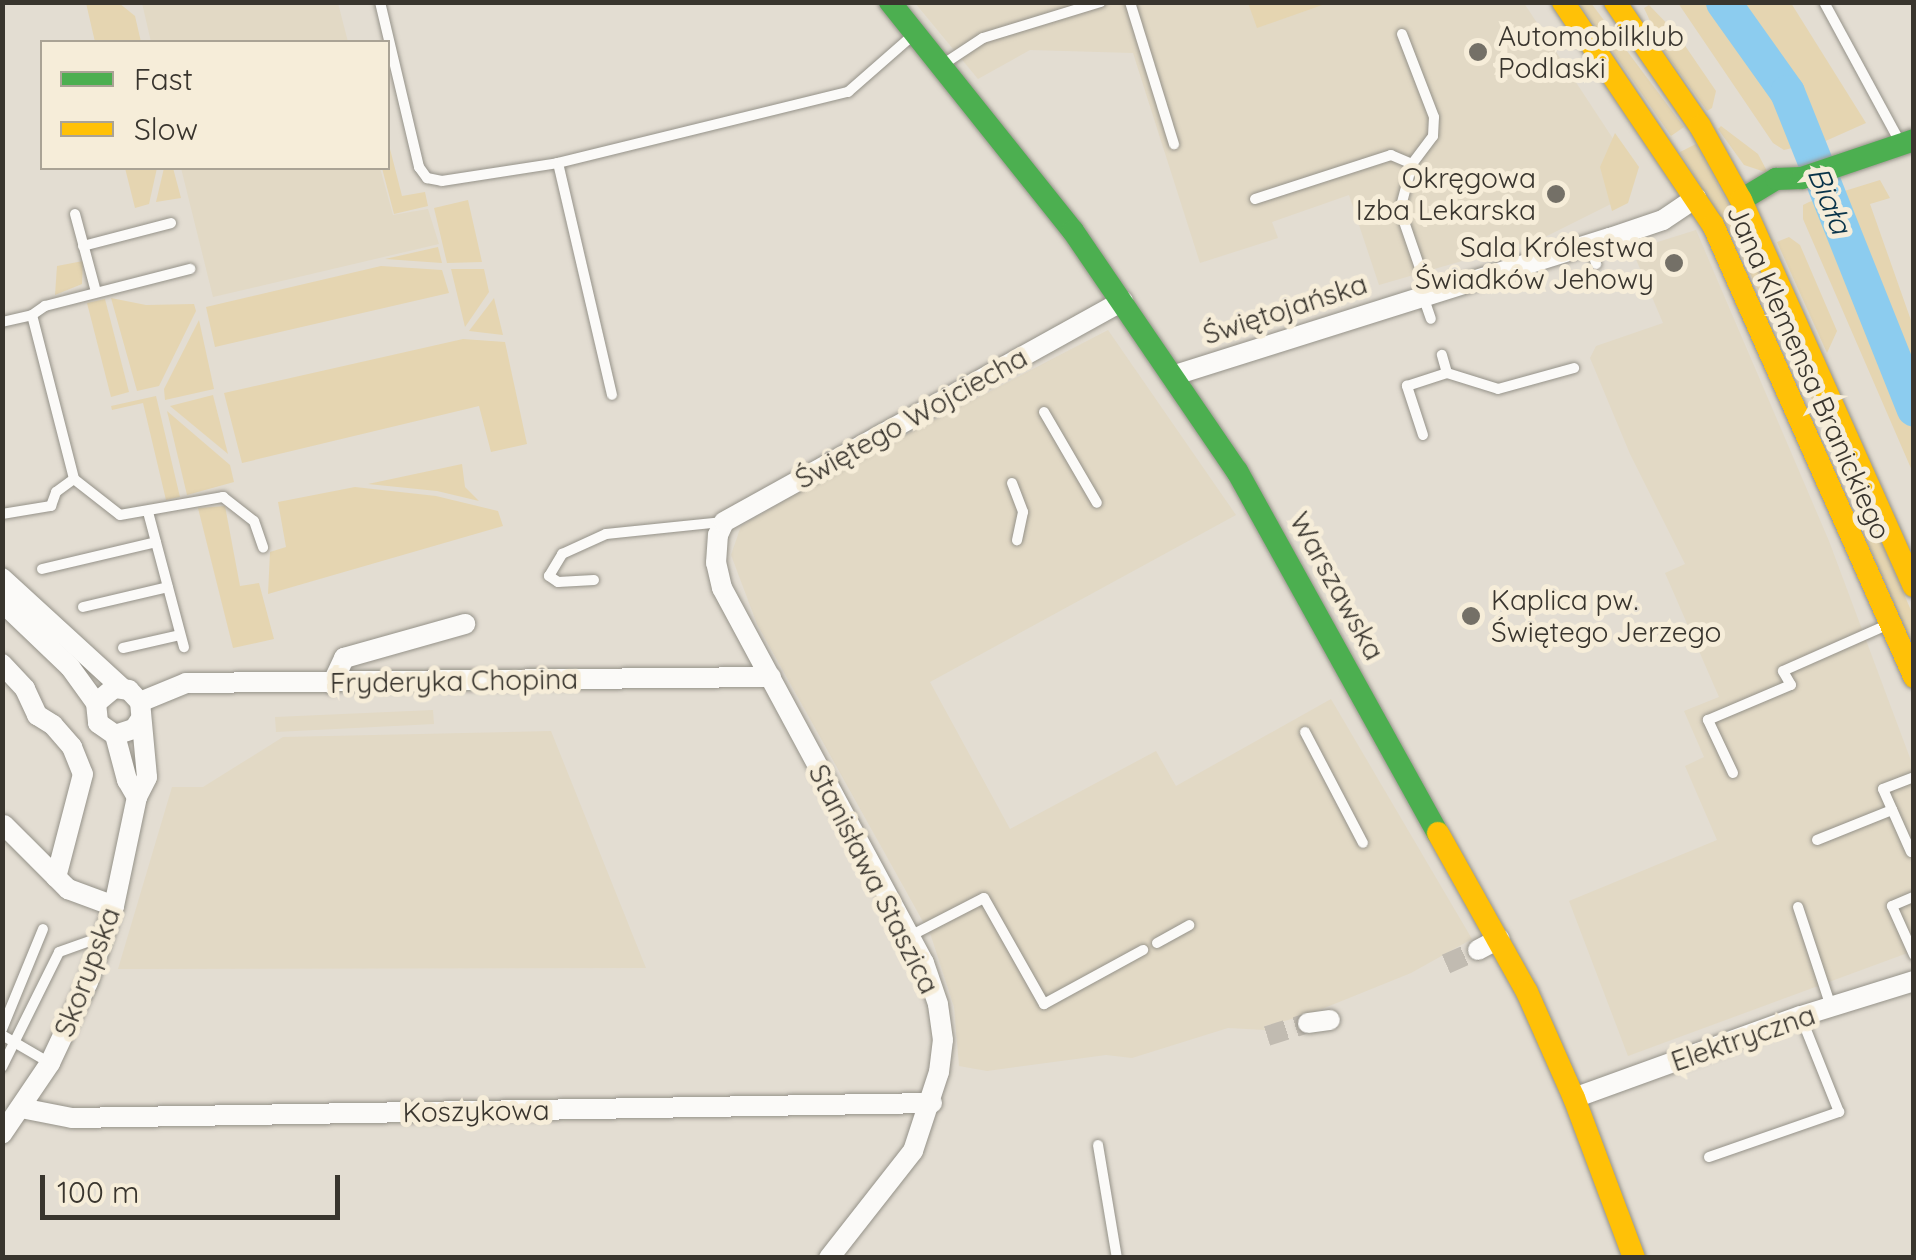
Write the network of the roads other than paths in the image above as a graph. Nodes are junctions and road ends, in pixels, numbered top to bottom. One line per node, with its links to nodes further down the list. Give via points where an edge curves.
1 (380, 2): 10 (lane)
2 (890, 2): 8 (street, Warszawska)
3 (1101, 2): 12 (lane, via 983,38)
4 (1130, 2): 14 (lane)
5 (1563, 2): 17 (street, Jana Klemensa Branickiego)
6 (1615, 2): 19 (street, Jana Klemensa Branickiego, via 1700,126)
7 (1824, 2): 13 (lane)
8 (915, 34): 12 (street, Warszawska); 15 (lane, via 848,92)
9 (1402, 34): 16 (lane, via 1434,117 1433,136)
10 (386, 40)
11 (390, 62): 15 (lane, via 427,178 442,182)
12 (941, 66): 26 (street, Warszawska)
13 (1908, 143): 19 (street, via 1802,178 1782,193)
14 (1174, 144)
15 (558, 162): 34 (lane)
16 (1412, 164): 18 (lane, via 1390,156); 25 (lane, via 1400,210)
17 (1696, 198): 25 (street, Świętojańska, via 1593,254); 41 (street, Jana Klemensa Branickiego, via 1729,256)
18 (1255, 200)
19 (1741, 200): 39 (street, Jana Klemensa Branickiego)
20 (75, 214): 22 (lane)
21 (171, 223): 22 (lane)
22 (83, 246): 24 (lane)
23 (190, 269): 24 (lane)
24 (96, 292): 27 (lane)
25 (1426, 295): 28 (lane); 33 (street, Świętojańska)
26 (1123, 300): 33 (street, Warszawska); 44 (street, Świętego Wojciecha)
27 (32, 315): 29 (lane); 37 (lane)
28 (1430, 319)
29 (2, 322)
30 (1442, 355): 32 (lane)
31 (1574, 368): 32 (lane, via 1498,389)
32 (1447, 374): 36 (lane, via 1407,386)
33 (1174, 375): 95 (street, Warszawska, via 1278,540 1488,944 1547,1033)
34 (612, 394)
35 (1044, 412): 40 (lane)
36 (1423, 434)
37 (74, 479): 42 (lane, via 120,515); 43 (lane, via 56,492 52,506)
38 (1012, 484): 45 (lane, via 1023,512)
39 (1872, 490): 41 (street, via 1861,508); 51 (street, Jana Klemensa Branickiego)
40 (1098, 503)
41 (1838, 506): 56 (street, Jana Klemensa Branickiego)
42 (148, 512): 46 (lane); 47 (lane, via 223,497 254,521)
43 (2, 514)
44 (724, 522): 50 (lane, via 606,534 562,554 550,576 558,582); 60 (street, Stanisława Staszica, via 715,549 722,588)
45 (1017, 540)
46 (156, 542): 48 (lane); 52 (lane)
47 (263, 547)
48 (42, 569)
49 (2, 578): 62 (street)
50 (594, 580)
51 (1914, 586)
52 (168, 587): 54 (lane); 57 (lane, via 182,641)
53 (2, 602): 63 (street, via 78,676)
54 (83, 607)
55 (465, 624): 61 (street, via 344,658)
56 (1890, 624): 59 (street, Jana Klemensa Branickiego); 67 (lane, via 1783,671 1791,685 1708,720)
57 (123, 648)
58 (2, 664): 75 (street, via 25,689 37,716 72,747 83,774)
59 (1914, 677)
60 (771, 678): 61 (street, Fryderyka Chopina); 82 (street, Stanisława Staszica)
61 (332, 684): 64 (street, Fryderyka Chopina, via 186,683)
62 (122, 688): 63 (street, via 106,691); 64 (street)
63 (96, 703): 66 (street, via 98,723)
64 (140, 711): 66 (street, via 134,729); 69 (street, Skorupska, via 149,762)
65 (1305, 732): 73 (lane)
66 (115, 735): 69 (street)
67 (1733, 773)
68 (1914, 777): 70 (lane, via 1883,789)
69 (137, 797): 77 (street, Skorupska)
70 (1892, 810): 72 (lane); 74 (lane)
71 (4, 826): 75 (street)
72 (1816, 840)
73 (1363, 843)
74 (1911, 852)
75 (56, 878): 77 (street)
76 (1913, 897): 85 (lane, via 1892,906)
77 (114, 906): 81 (street, Skorupska)
78 (1798, 907): 87 (lane)
79 (1189, 925): 83 (lane)
80 (43, 929): 91 (lane)
81 (105, 936): 92 (lane, via 59,952); 93 (street, Skorupska)
82 (909, 936): 84 (lane, via 984,898 1044,1004); 96 (street, Stanisława Staszica, via 938,1004 943,1040)
83 (1157, 943)
84 (1144, 950)
85 (1914, 956)
86 (1914, 981): 87 (street, Elektryczna)
87 (1831, 1008): 88 (street, Elektryczna)
88 (1801, 1016): 95 (street, Elektryczna); 100 (lane, via 1839,1112)
89 (1330, 1020): 90 (street)
90 (1308, 1023)
91 (2, 1032): 92 (lane)
92 (17, 1044): 93 (lane); 94 (lane)
93 (50, 1063): 97 (street, Skorupska)
94 (2, 1067)
95 (1574, 1098): 103 (street, Warszawska)
96 (932, 1103): 97 (street, Koszykowa, via 72,1118); 101 (street, Stanisława Staszica, via 895,1179)
97 (21, 1108): 98 (street, Skorupska)
98 (2, 1134)
99 (1098, 1145): 102 (lane)
100 (1709, 1157)
101 (829, 1258)
102 (1117, 1258)
103 (1634, 1258)

